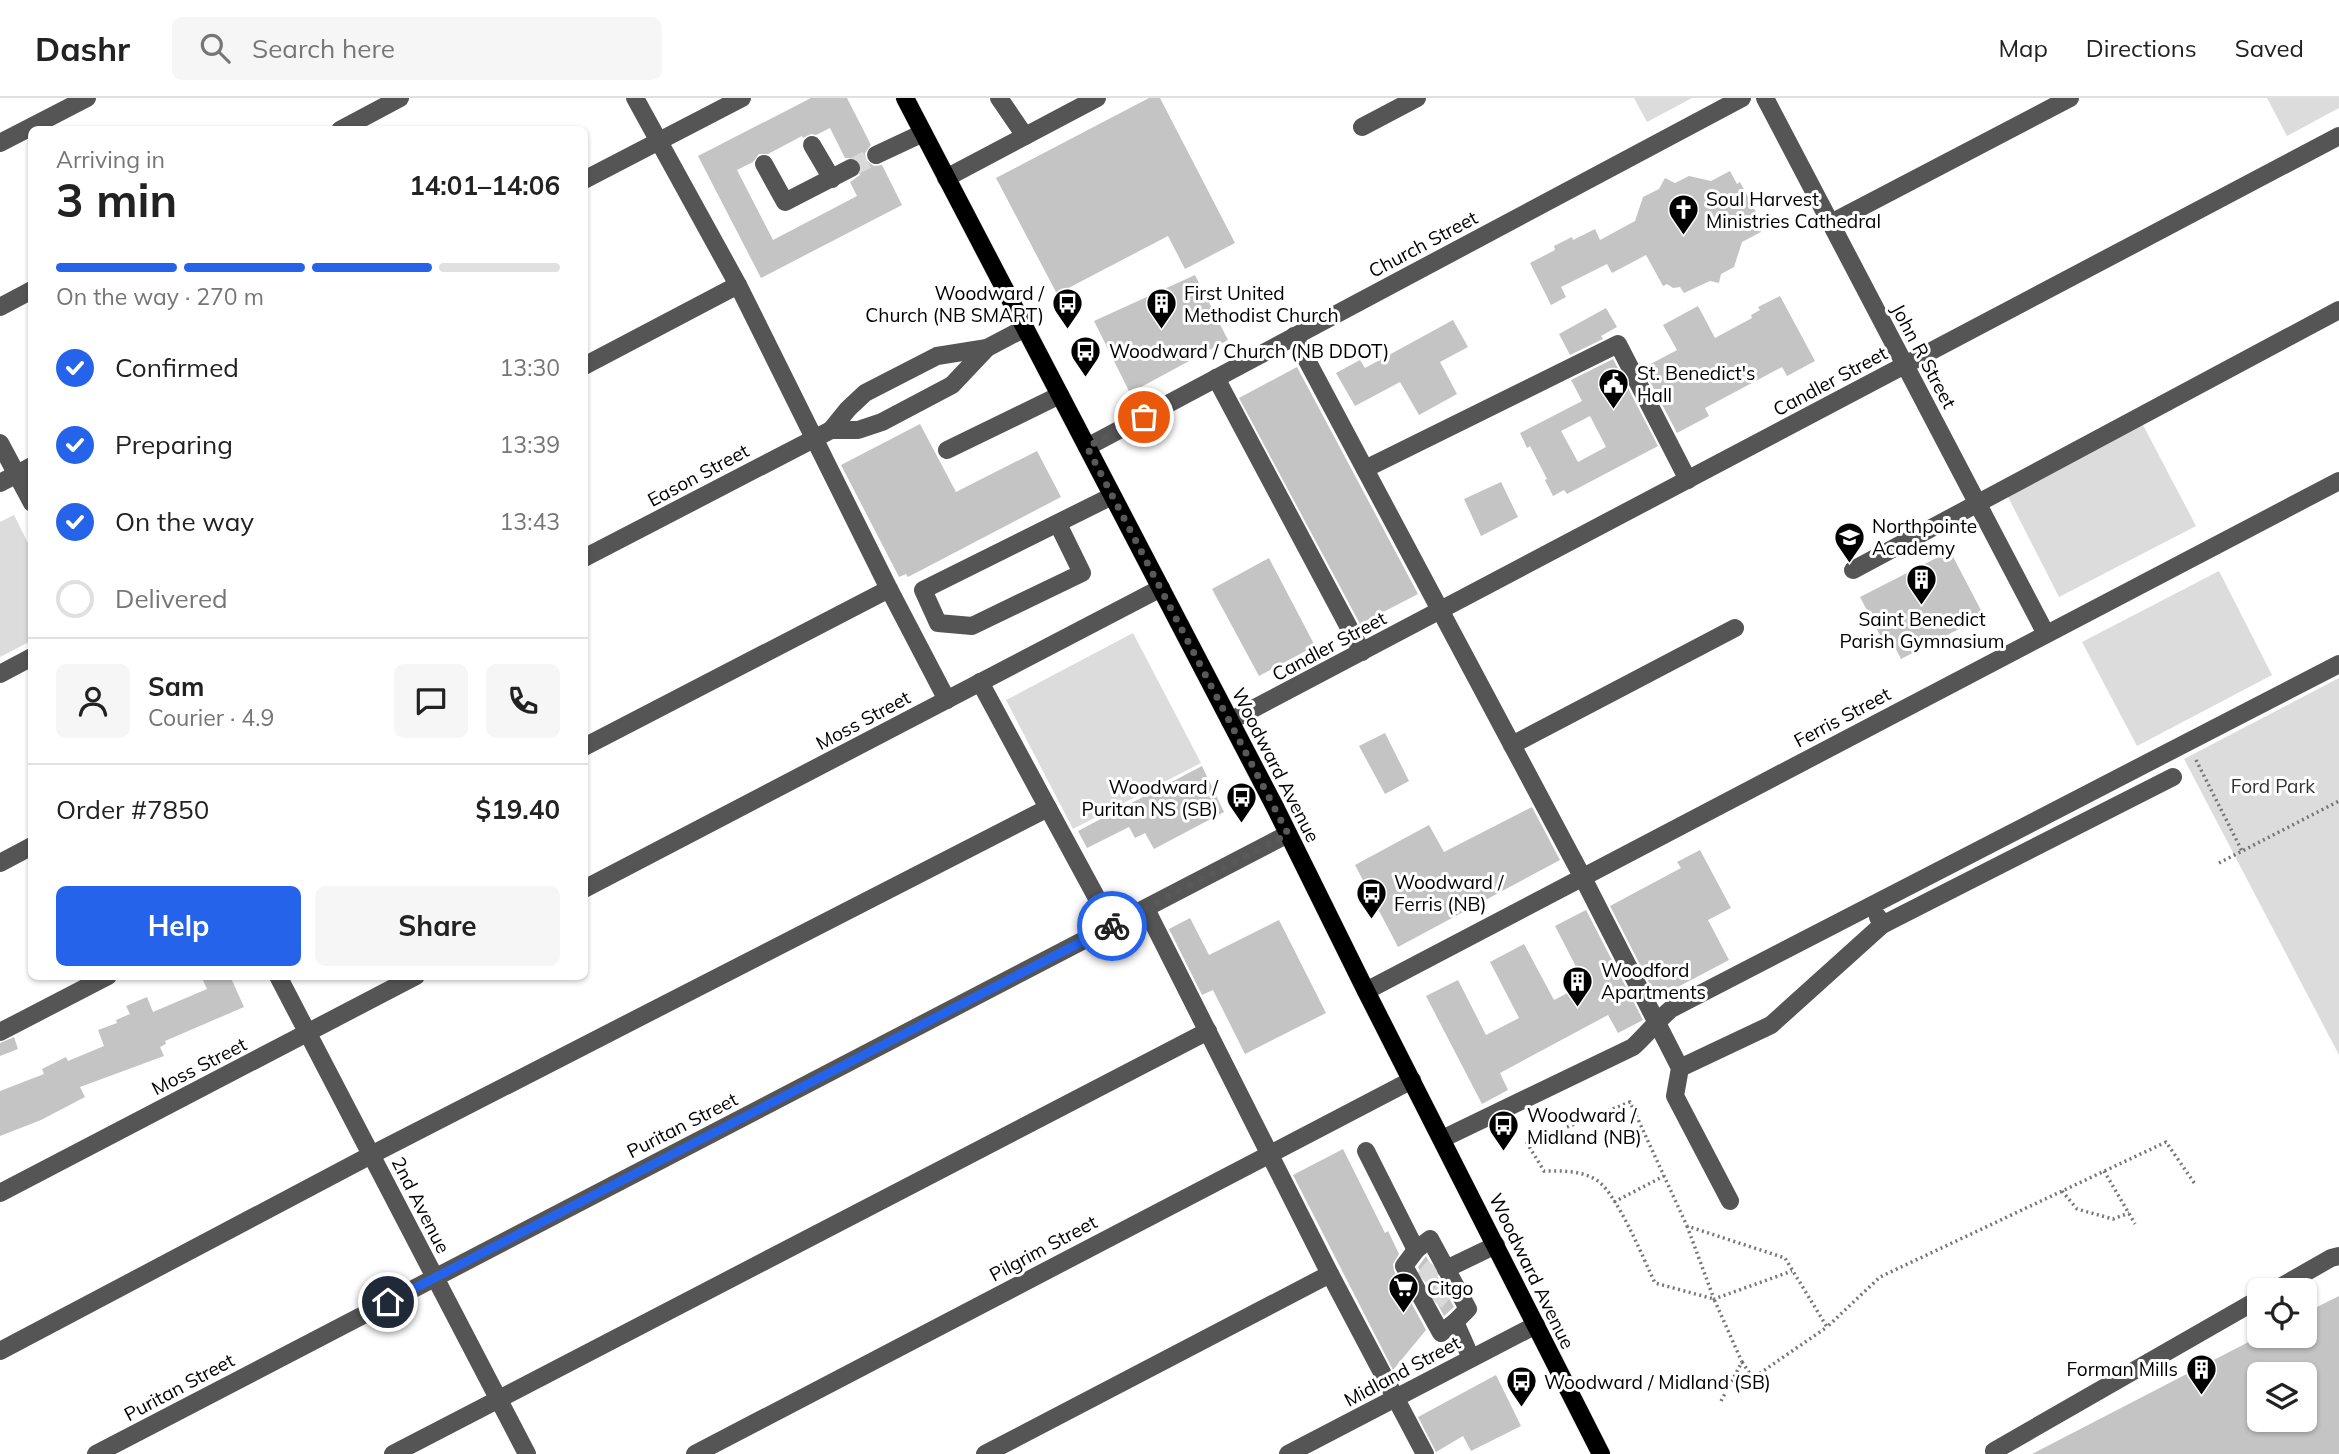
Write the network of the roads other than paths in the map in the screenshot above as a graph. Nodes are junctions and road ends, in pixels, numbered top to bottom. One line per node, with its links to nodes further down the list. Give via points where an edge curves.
1 (87, 98): 12 (street)
2 (400, 98): 13 (street)
3 (635, 98): 19 (street)
4 (905, 98): 16 (main road, Woodward Avenue)
5 (999, 98): 17 (street)
6 (1097, 98): 17 (street)
7 (1417, 98): 14 (street)
8 (1742, 98): 34 (street, Church Street)
9 (1765, 98): 28 (street, John R Street)
10 (2070, 98): 28 (street)
11 (729, 101): 19 (street)
12 (33, 126)
13 (348, 126)
14 (1362, 127)
15 (28, 129): 20 (street)
16 (923, 133): 22 (street); 25 (main road, Woodward Avenue)
17 (1025, 136): 25 (street)
18 (2339, 136): 37 (street, Candler Street)
19 (659, 142): 26 (street); 29 (street)
20 (0, 143)
21 (812, 145): 27 (street)
22 (876, 155)
23 (764, 164): 27 (street, via 785,202)
24 (851, 168): 27 (street)
25 (946, 177): 33 (main road, Woodward Avenue)
26 (588, 178)
27 (831, 178)
28 (1831, 223): 37 (street, John R Street)
29 (738, 285): 36 (street); 40 (street)
30 (28, 292): 31 (street)
31 (0, 307)
32 (2339, 310): 50 (street)
33 (1025, 328): 35 (street, Eason Street); 39 (main road, Woodward Avenue)
34 (1294, 336): 38 (street, Church Street); 44 (street)
35 (988, 348): 40 (street, Eason Street, via 937,356 865,393); 40 (street, Eason Street, via 952,385 882,422)
36 (588, 364)
37 (1905, 365): 46 (street, Candler Street); 50 (street, John R Street)
38 (1216, 378): 42 (street, Church Street); 59 (street)
39 (1060, 395): 42 (main road, Woodward Avenue); 43 (street)
40 (823, 434): 52 (street, Eason Street); 55 (street)
41 (0, 443): 45 (street)
42 (1087, 447): 49 (main road, Woodward Avenue)
43 (947, 450)
44 (1365, 469): 46 (street, via 1618,344); 56 (street)
45 (24, 470): 48 (street)
46 (1688, 480): 56 (street, Candler Street)
47 (2339, 481): 58 (street, Ferris Street)
48 (0, 483)
49 (1112, 496): 51 (street); 54 (main road, Woodward Avenue)
50 (1977, 502): 53 (street); 58 (street, John R Street)
51 (1058, 524): 51 (street, via 923,590 938,623 972,626 1082,573)
52 (588, 556)
53 (1853, 570)
54 (1161, 588): 63 (street, Moss Street); 65 (main road, Woodward Avenue)
55 (889, 589): 64 (street); 66 (street)
56 (1441, 610): 59 (street, Candler Street); 67 (street)
57 (1735, 628): 67 (street)
58 (2046, 634): 73 (street, Ferris Street)
59 (1362, 652): 65 (street, Candler Street)
60 (28, 659): 62 (street)
61 (2339, 664): 75 (street)
62 (0, 674)
63 (980, 682): 64 (street, Moss Street); 69 (street)
64 (947, 699): 74 (street, Moss Street)
65 (1230, 721): 70 (main road, Woodward Avenue)
66 (588, 745)
67 (1513, 745): 73 (street)
68 (2173, 777): 77 (street)
69 (1048, 808): 78 (street); 92 (street)
70 (1288, 834): 76 (street, Puritan Street); 82 (main road, Woodward Avenue)
71 (28, 848): 72 (street)
72 (0, 863)
73 (1583, 878): 82 (street, Ferris Street); 83 (street)
74 (588, 887)
75 (1872, 906): 77 (street); 83 (street, via 1671,1009)
76 (1146, 909): 78 (street, Puritan Street); 84 (street)
77 (1882, 925): 87 (street, via 1771,1026)
78 (1112, 926): 100 (street, Puritan Street)
79 (100, 980): 85 (street)
80 (280, 980): 86 (street, 2nd Avenue)
81 (408, 980): 86 (street, Moss Street)
82 (1366, 991): 88 (main road, Woodward Avenue)
83 (1656, 1021): 87 (street); 89 (street, via 1633,1047)
84 (1208, 1031): 91 (street); 108 (street)
85 (0, 1032)
86 (308, 1033): 92 (street, 2nd Avenue); 93 (street, Moss Street)
87 (1680, 1068): 94 (street, via 1675,1096)
88 (1412, 1080): 89 (main road, Woodward Avenue); 91 (street, Pilgrim Street)
89 (1442, 1139): 95 (main road, Woodward Avenue)
90 (1366, 1151): 96 (street)
91 (1270, 1154): 99 (street); 113 (street, Pilgrim Street)
92 (371, 1155): 100 (street, 2nd Avenue); 105 (street)
93 (0, 1193)
94 (1730, 1201)
95 (1496, 1245): 98 (street); 104 (main road, Woodward Avenue)
96 (1416, 1250): 98 (street, via 1430,1239); 103 (street, via 1404,1266 1431,1305 1441,1333)
97 (2339, 1256): 101 (street)
98 (1445, 1271): 103 (street, via 1468,1309)
99 (1331, 1274): 107 (street); 114 (street)
100 (435, 1277): 108 (street, 2nd Avenue); 110 (street, Puritan Street)
101 (2296, 1278)
102 (2247, 1306): 109 (street)
103 (1455, 1322): 106 (street)
104 (1536, 1325): 106 (street, Midland Street); 117 (main road, Woodward Avenue)
105 (0, 1351)
106 (1471, 1359): 107 (street, Midland Street)
107 (1395, 1398): 115 (street, Midland Street); 116 (street)
108 (499, 1399): 111 (street); 112 (street, 2nd Avenue)
109 (1994, 1451)
110 (96, 1454)
111 (393, 1454)
112 (527, 1454)
113 (695, 1454)
114 (985, 1454)
115 (1288, 1454)
116 (1425, 1454)
117 (1601, 1454)

